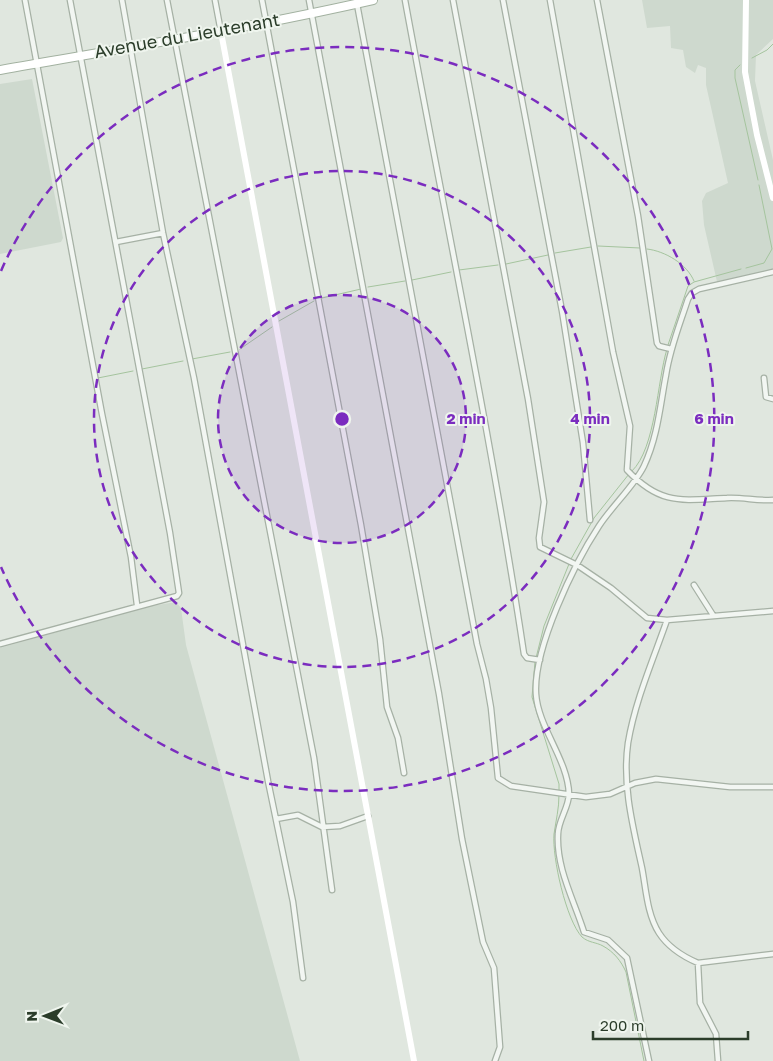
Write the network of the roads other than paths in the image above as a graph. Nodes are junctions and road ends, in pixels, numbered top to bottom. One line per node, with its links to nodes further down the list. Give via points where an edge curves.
1 (25, 0): 22 (street)
2 (70, 0): 21 (street)
3 (122, 0): 20 (street)
4 (167, 0): 19 (street)
5 (215, 0): 18 (street)
6 (262, 0): 17 (street)
7 (310, 0): 16 (street)
8 (373, 0): 15 (main road, Avenue du Lieutenant)
9 (405, 0): 41 (street, via 489,444 524,654 527,658)
10 (452, 0): 34 (street, via 528,398 544,502 540,547)
11 (503, 0): 33 (street, via 562,311 583,443)
12 (550, 0): 31 (street, via 613,352 630,426 626,461 629,472)
13 (597, 0): 28 (street, via 638,216 657,343)
14 (746, 0): 24 (street, via 745,72)
15 (357, 2): 16 (main road, Avenue du Lieutenant); 45 (street, via 486,678 498,778 511,786)
16 (312, 12): 17 (main road, Avenue du Lieutenant); 54 (street, via 437,685 462,839 482,942 494,968 500,1047)
17 (267, 22): 18 (main road, Avenue du Lieutenant); 42 (street, via 361,525 380,639 387,707 398,738)
18 (221, 32): 19 (main road, Avenue du Lieutenant); 46 (street)
19 (174, 38): 20 (main road, Avenue du Lieutenant); 48 (street, via 314,758)
20 (131, 46): 21 (main road, Avenue du Lieutenant); 25 (street)
21 (81, 55): 22 (main road, Avenue du Lieutenant); 26 (street)
22 (37, 63): 23 (main road, Avenue du Lieutenant); 36 (street)
23 (0, 70)
24 (773, 198)
25 (163, 233): 26 (street); 47 (street, via 194,378)
26 (116, 242): 36 (street, via 179,586 177,596)
27 (773, 272): 28 (street, via 692,293)
28 (668, 349): 31 (street, via 655,438)
29 (764, 378): 30 (street, via 766,397)
30 (773, 399)
31 (635, 477): 32 (street, via 660,495 682,500); 34 (street, via 599,526)
32 (773, 500)
33 (590, 520)
34 (577, 565): 39 (street, via 647,618); 41 (street)
35 (694, 585): 38 (street)
36 (138, 606): 40 (street)
37 (773, 611): 38 (street)
38 (713, 615): 39 (street)
39 (667, 620): 43 (street, via 632,727 626,757)
40 (0, 644)
41 (540, 660): 45 (street, via 536,694 539,711 558,756)
42 (404, 773)
43 (626, 788): 44 (street, via 656,779); 45 (street, via 597,797); 51 (street, via 655,926 668,943)
44 (773, 788)
45 (569, 795): 55 (street, via 558,832 565,881 584,932 608,940 627,958)
46 (368, 816): 48 (street, via 340,826); 53 (street)
47 (276, 819): 48 (street, via 298,815); 52 (street)
48 (322, 827): 49 (street)
49 (332, 890)
50 (773, 954): 51 (street)
51 (698, 963): 56 (street, via 700,1003 716,1034)
52 (304, 978)
53 (414, 1061)
54 (495, 1061)
55 (649, 1061)
56 (718, 1061)

